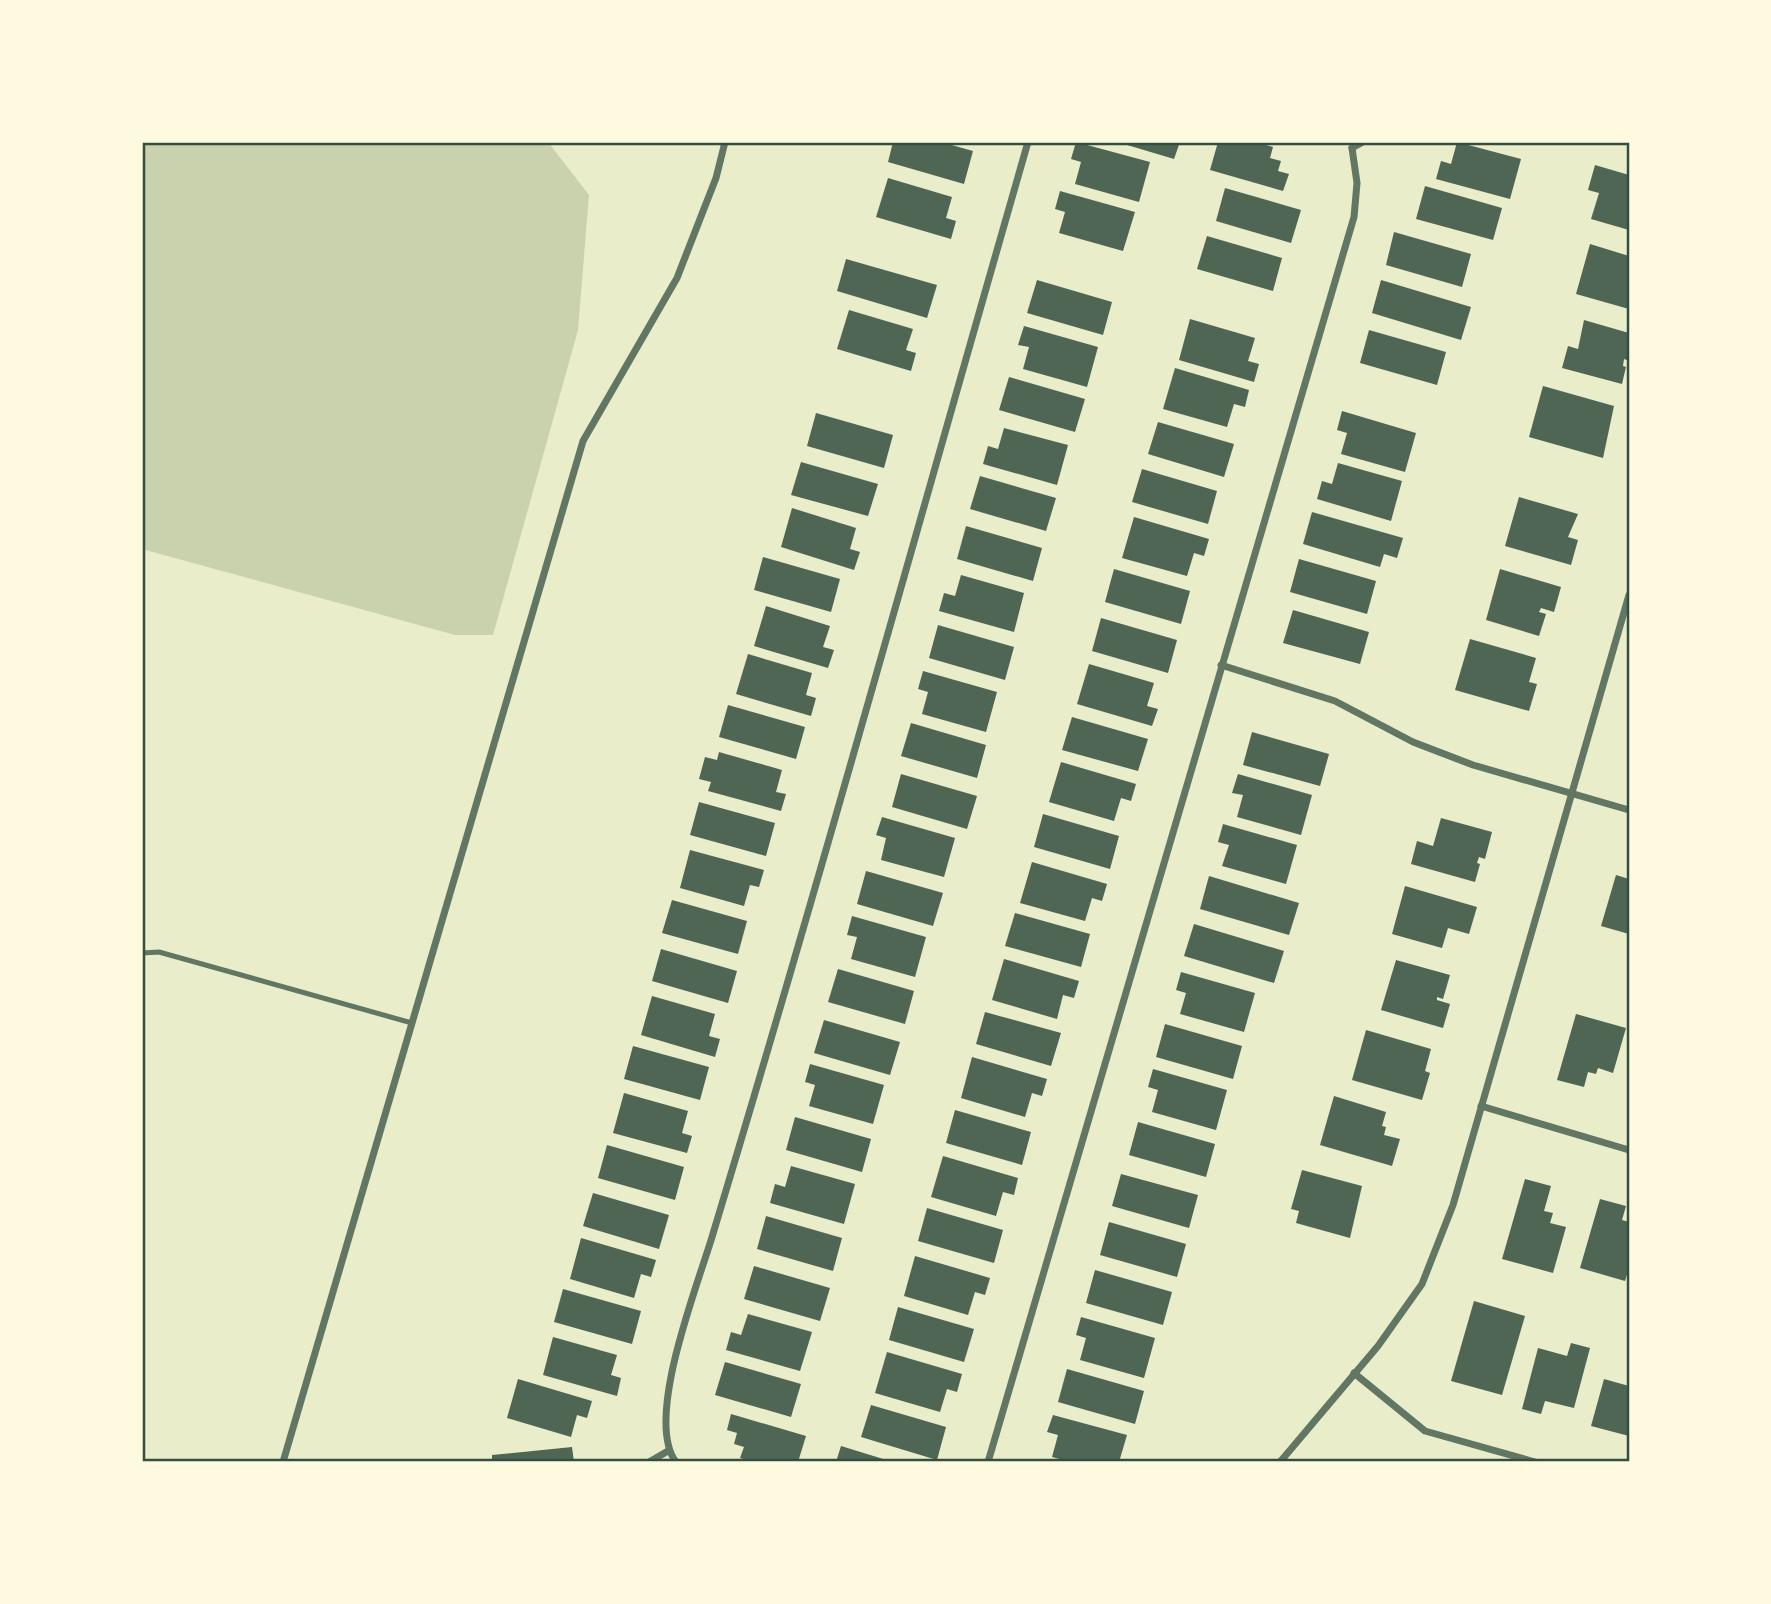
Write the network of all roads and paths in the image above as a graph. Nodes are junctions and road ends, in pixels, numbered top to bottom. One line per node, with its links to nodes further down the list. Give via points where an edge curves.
1 (725, 142): 10 (street, via 677,278 583,441)
2 (1028, 142): 14 (street, via 667,1389)
3 (1363, 142): 4 (street)
4 (1349, 145): 6 (street, via 1357,183 1354,217)
5 (1629, 595): 7 (street)
6 (1221, 665): 7 (street, via 1335,701 1413,742 1473,765); 18 (street)
7 (1572, 793): 8 (street); 11 (street)
8 (1629, 810)
9 (142, 953): 10 (lane, via 159,952)
10 (412, 1023): 15 (street)
11 (1481, 1107): 12 (street); 13 (street, via 1453,1205 1422,1283)
12 (1629, 1150)
13 (1354, 1373): 19 (street); 20 (street, via 1425,1431)
14 (668, 1451): 16 (street); 17 (street)
15 (283, 1462)
16 (649, 1462)
17 (676, 1462)
18 (988, 1462)
19 (1280, 1462)
20 (1535, 1462)

